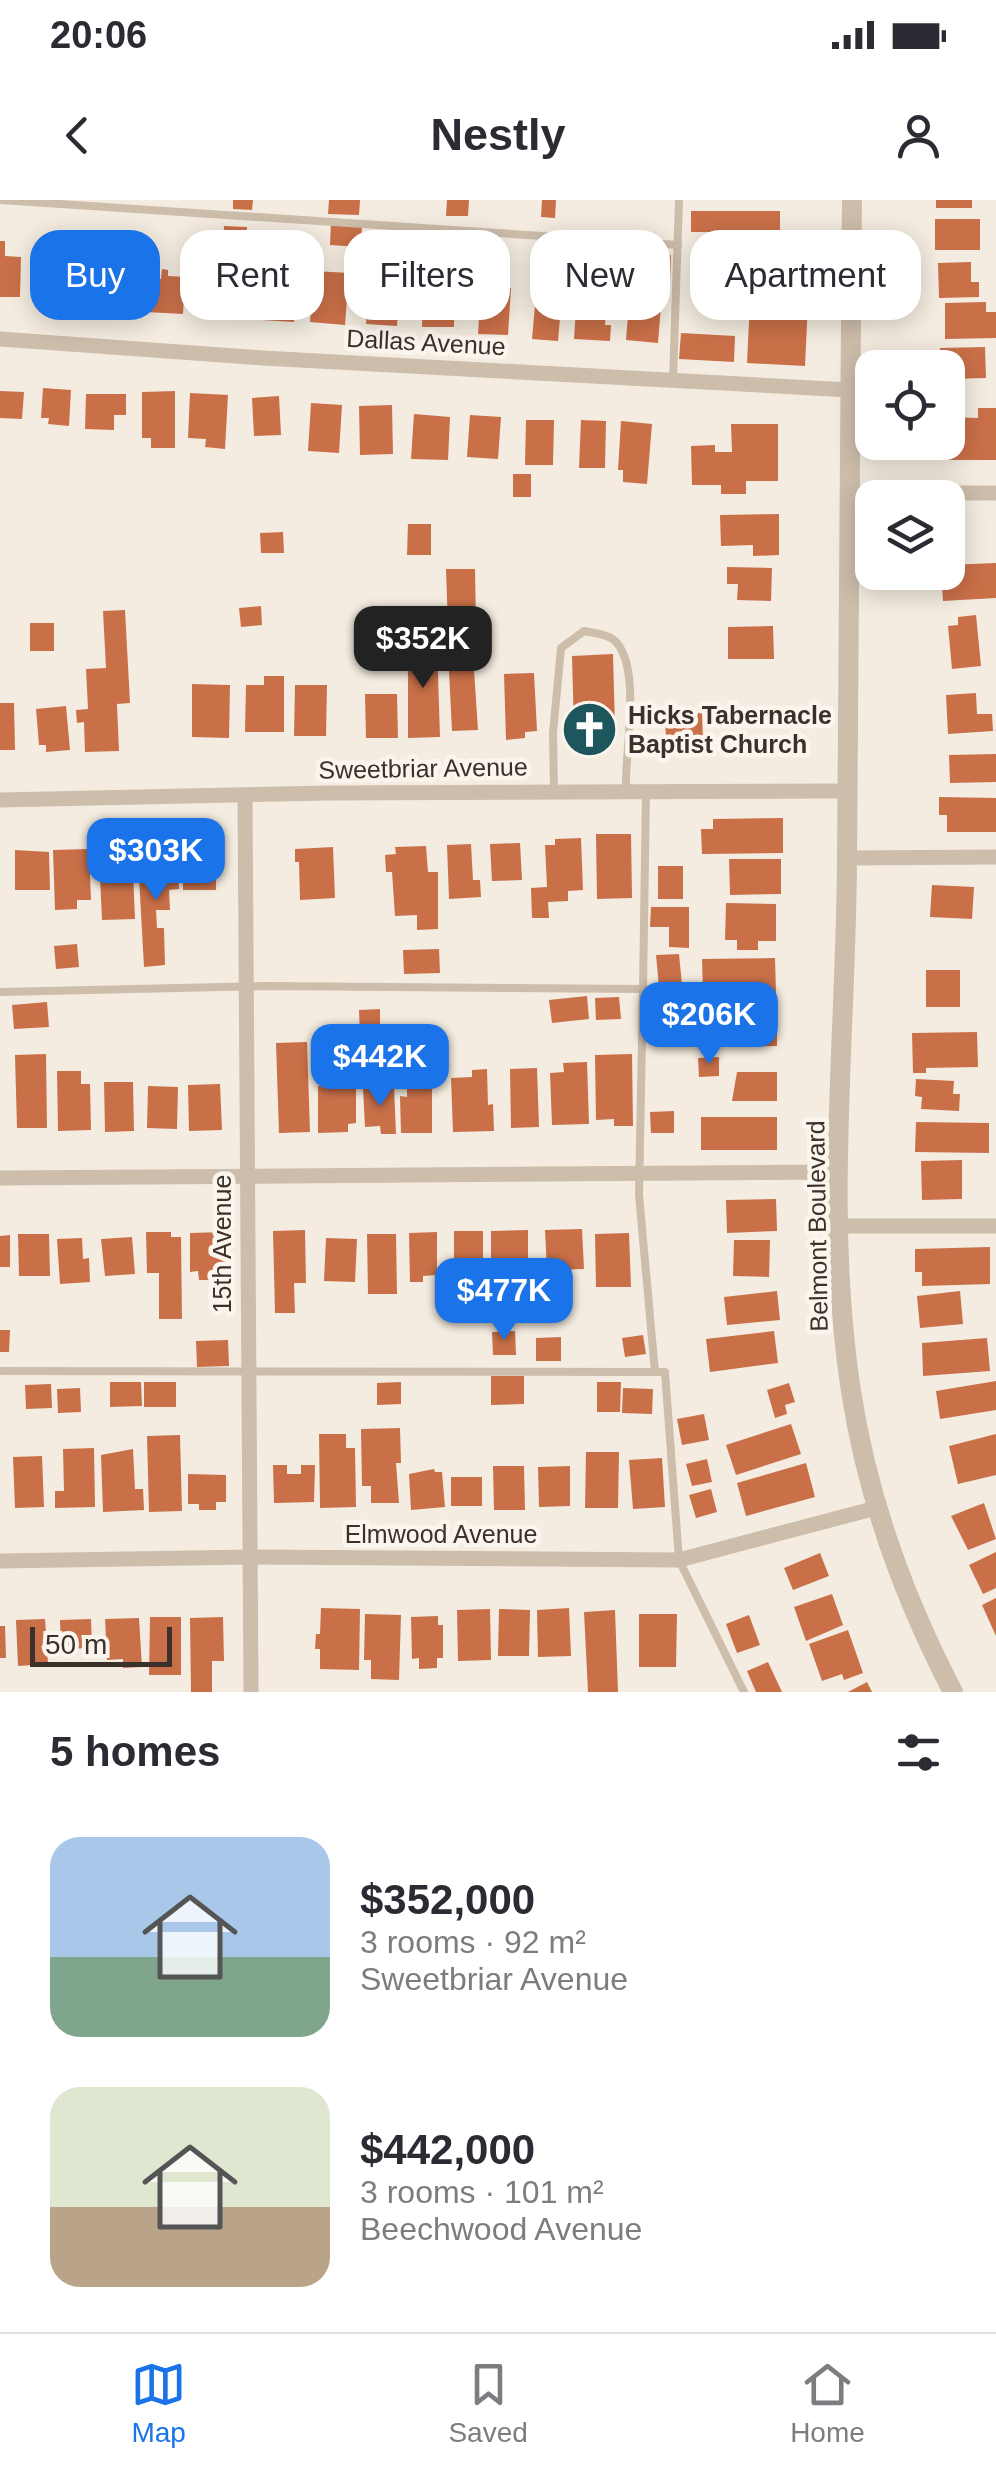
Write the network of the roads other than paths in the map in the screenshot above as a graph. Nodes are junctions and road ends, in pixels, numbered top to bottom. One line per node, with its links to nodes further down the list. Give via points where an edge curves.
1 (0, 200): 4 (lane)
2 (679, 200): 4 (lane)
3 (852, 200): 7 (street, Belmont Boulevard)
4 (678, 245): 6 (lane)
5 (0, 339): 6 (street, Dallas Avenue)
6 (674, 381): 7 (street, Dallas Avenue)
7 (849, 390): 9 (street, Belmont Boulevard)
8 (996, 492): 9 (street)
9 (848, 494): 12 (street, Belmont Boulevard)
10 (626, 791): 11 (street, Sweetbriar Avenue); 13 (street, Sweetbriar Avenue); 13 (lane, via 625,654 612,637 584,631 560,648)
11 (646, 791): 12 (street, Sweetbriar Avenue); 19 (lane)
12 (847, 791): 17 (street, Belmont Boulevard)
13 (554, 792): 14 (street, Sweetbriar Avenue)
14 (245, 797): 15 (street, Sweetbriar Avenue); 18 (street, 15th Avenue)
15 (0, 800)
16 (996, 857): 17 (street)
17 (848, 858): 21 (street, Belmont Boulevard)
18 (247, 988): 19 (lane); 20 (lane); 23 (street, 15th Avenue)
19 (643, 989): 22 (lane)
20 (0, 992)
21 (838, 1172): 22 (street); 25 (street, Belmont Boulevard)
22 (640, 1175): 23 (street); 29 (lane)
23 (247, 1176): 24 (street); 27 (street, 15th Avenue)
24 (0, 1178)
25 (839, 1226): 26 (street); 30 (street, Belmont Boulevard, via 851,1393)
26 (996, 1226)
27 (248, 1370): 28 (lane); 29 (lane); 31 (street, 15th Avenue)
28 (0, 1372)
29 (655, 1372): 32 (lane, via 666,1372)
30 (876, 1508): 32 (street, Elmwood Avenue); 36 (street, Belmont Boulevard)
31 (252, 1558): 32 (street, Elmwood Avenue); 33 (street, Elmwood Avenue); 34 (street, 15th Avenue)
32 (679, 1560): 35 (lane)
33 (0, 1561)
34 (251, 1692)
35 (744, 1692)
36 (952, 1692)

